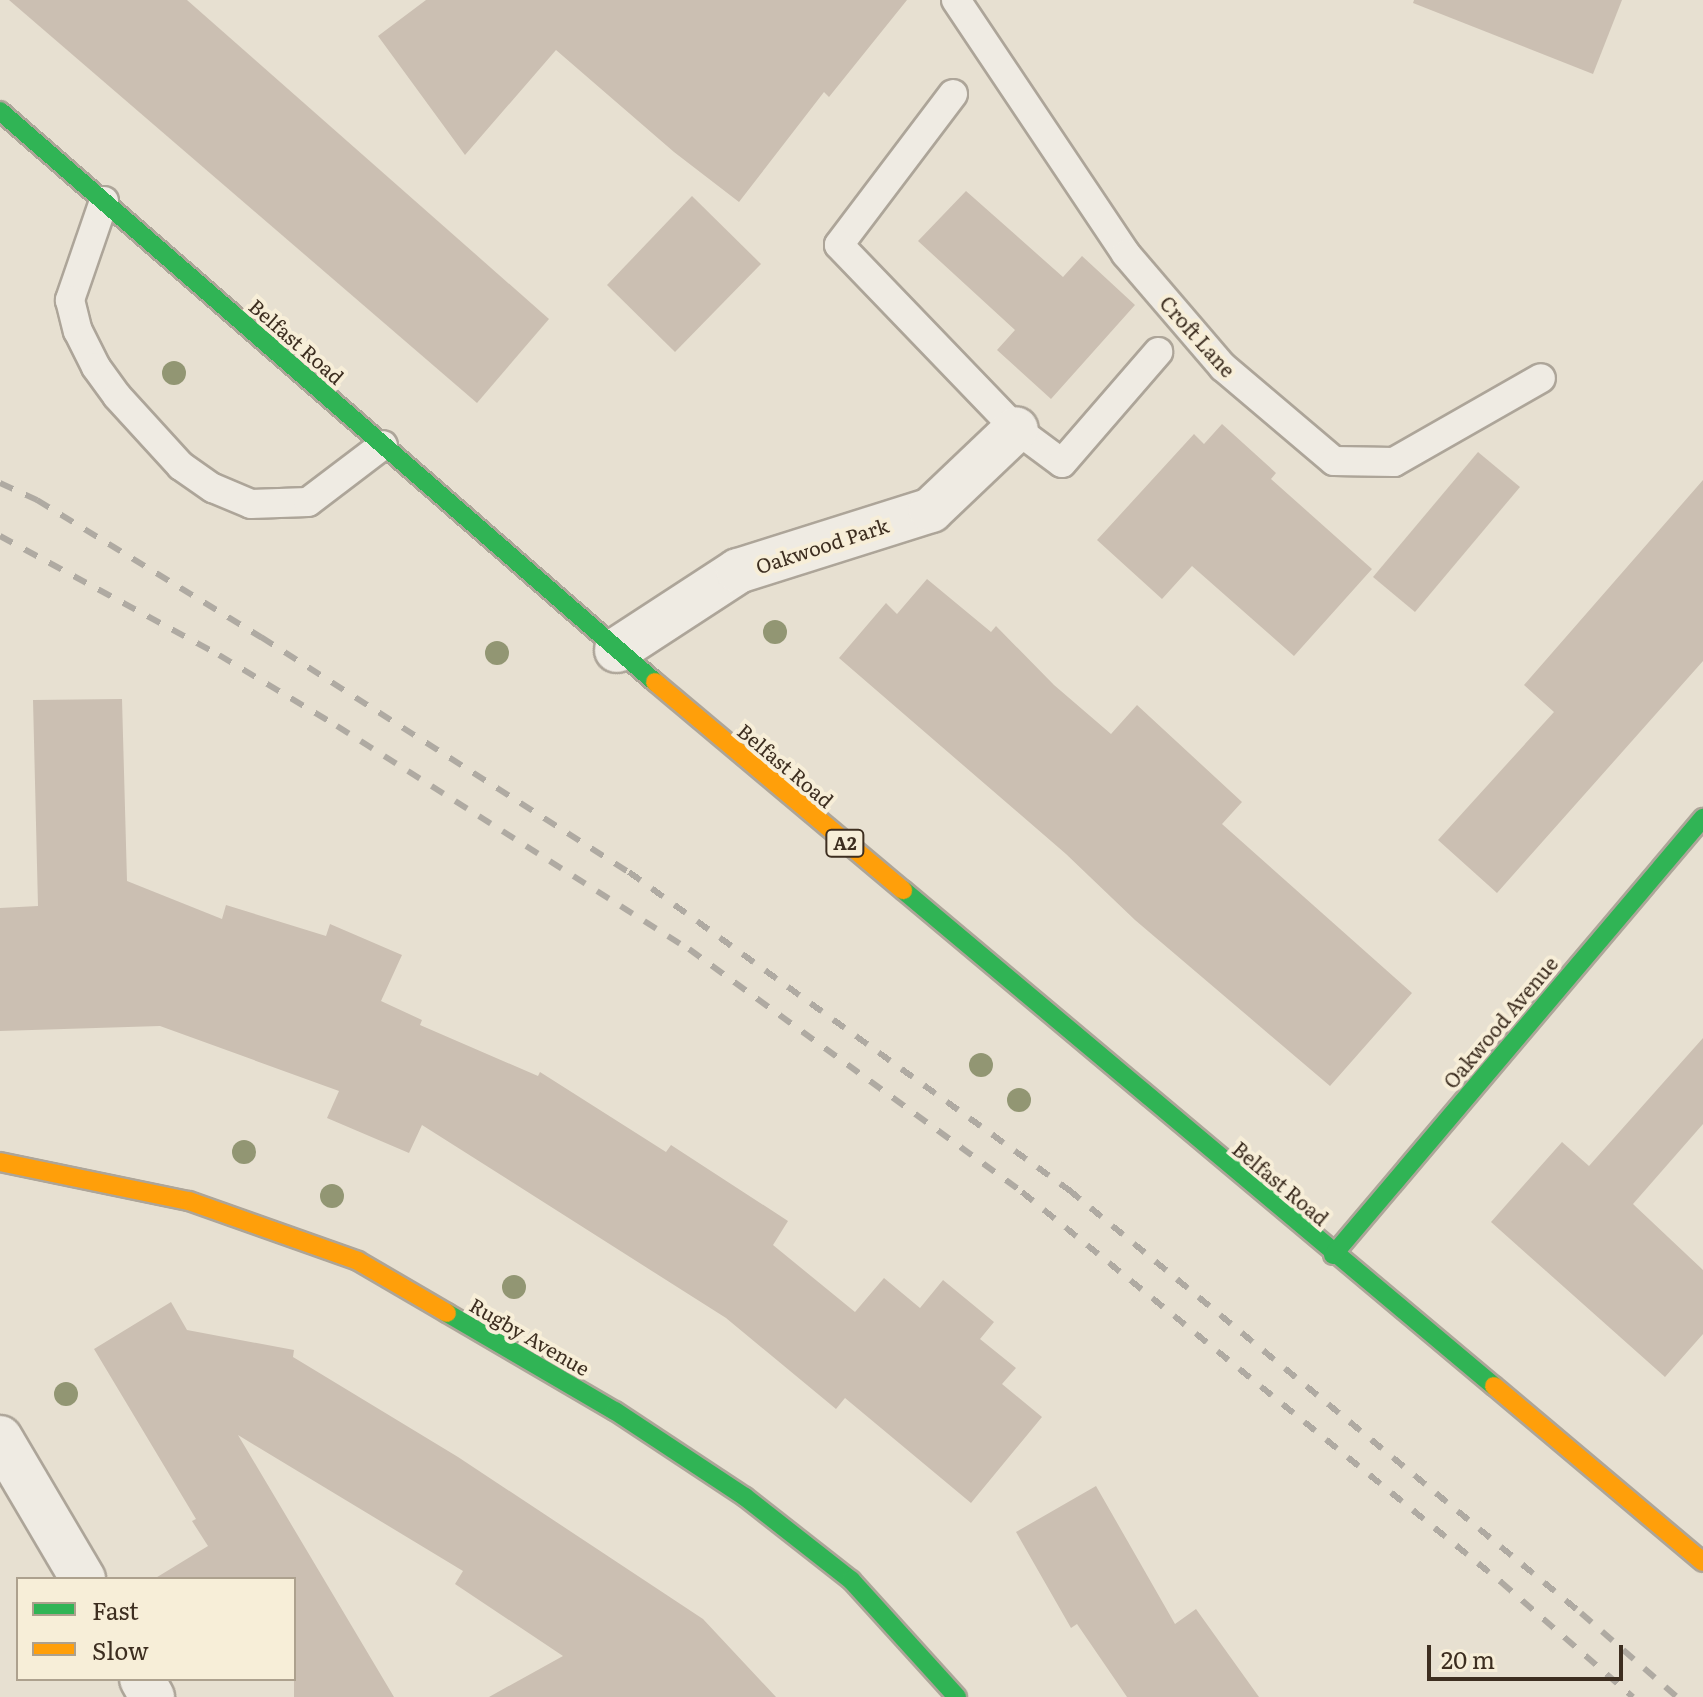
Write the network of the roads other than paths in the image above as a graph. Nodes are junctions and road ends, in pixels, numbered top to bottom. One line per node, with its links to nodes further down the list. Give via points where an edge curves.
1 (956, 0): 6 (lane, Croft Lane, via 1126,254 1223,367 1334,461 1394,462)
2 (953, 94): 7 (lane, via 839,245)
3 (0, 111): 4 (main road, Belfast Road / A2)
4 (104, 201): 8 (main road, Belfast Road / A2); 8 (lane, via 70,300 78,331 117,396 181,466 213,488 251,504 308,502)
5 (1158, 352): 7 (lane, via 1062,463)
6 (1541, 378)
7 (1016, 429): 9 (street, Oakwood Park, via 931,510 738,571)
8 (383, 445): 9 (main road, Belfast Road / A2)
9 (617, 650): 12 (main road, Belfast Road / A2)
10 (1703, 818): 12 (main road, Oakwood Avenue)
11 (0, 1162): 16 (main road, Rugby Avenue, via 189,1201 358,1261 615,1411 745,1497 851,1580)
12 (1333, 1255): 14 (main road, Belfast Road / A2)
13 (0, 1438): 15 (street)
14 (1703, 1562)
15 (82, 1577)
16 (957, 1697)

